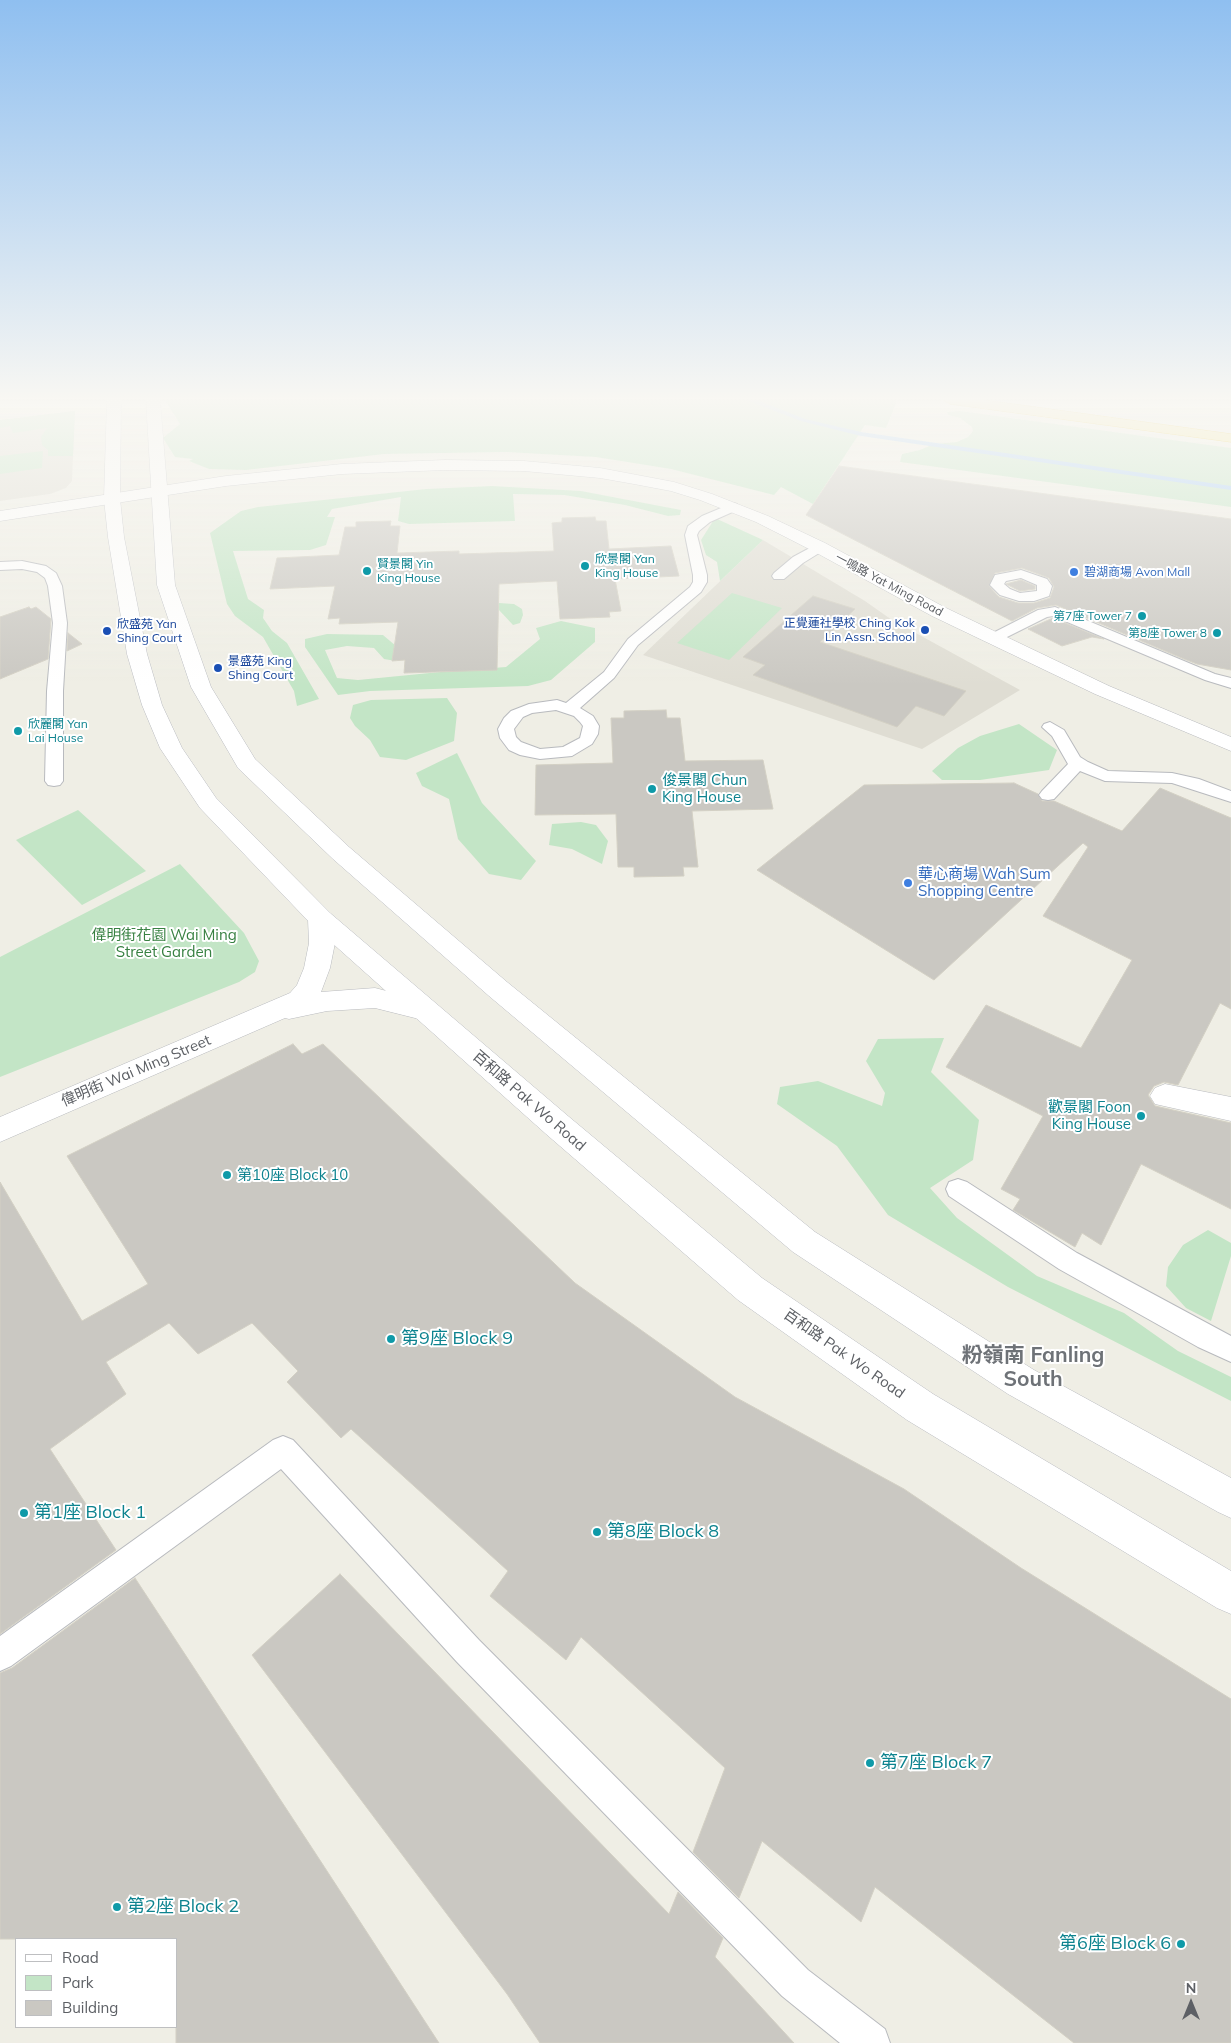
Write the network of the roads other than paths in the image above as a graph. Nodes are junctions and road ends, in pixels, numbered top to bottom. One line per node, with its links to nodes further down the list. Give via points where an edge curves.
1 (112, 495): 5 (main road, 百和路 Pak Wo Road)
2 (155, 495): 6 (main road)
3 (200, 495): 6 (main road, 一鳴路 Yat Ming Road)
4 (697, 495): 7 (main road, 一鳴路 Yat Ming Road)
5 (112, 499): 6 (main road, 一鳴路 Yat Ming Road); 8 (main road, 一鳴路 Yat Ming Road); 9 (main road, 百和路 Pak Wo Road)
6 (155, 506): 9 (main road); 35 (main road, via 166,585 201,687 246,763 327,840 498,989 804,1242 1021,1382)
7 (733, 507): 11 (main road, 一鳴路 Yat Ming Road); 20 (lane, via 693,529 691,535 700,575 696,589 627,648 609,675)
8 (0, 516)
9 (114, 516): 10 (main road); 27 (main road, 百和路 Pak Wo Road, via 137,654 152,705 171,748 208,803)
10 (95, 519)
11 (819, 547): 13 (lane); 18 (main road, 一鳴路 Yat Ming Road)
12 (0, 566): 24 (lane, via 22,565 40,569 51,576 54,586 60,623)
13 (779, 576)
14 (1045, 589): 15 (lane, via 1040,595); 15 (lane, via 1042,582 1029,576 1013,574 997,581 1005,592); 16 (lane)
15 (1024, 597): 17 (lane, via 1030,615)
16 (1043, 612): 17 (lane); 19 (lane, via 1062,612)
17 (1028, 620): 18 (lane)
18 (994, 638): 22 (main road, 一鳴路 Yat Ming Road, via 1102,690)
19 (1231, 683)
20 (570, 708): 20 (lane, via 587,719 590,726 586,741 577,747 566,752 540,754 520,748 508,738 506,730 517,714 529,709)
21 (1050, 727): 23 (lane, via 1058,733)
22 (1231, 745)
23 (1078, 763): 25 (lane); 26 (lane, via 1105,776 1172,778)
24 (54, 781)
25 (1048, 795)
26 (1231, 797)
27 (322, 919): 28 (main road, 百和路 Pak Wo Road); 29 (main road, 偉明街 Wai Ming Street, via 322,943 309,989 300,1000)
28 (423, 1010): 29 (main road, 偉明街 Wai Ming Street, via 390,1000 350,998); 36 (main road, 百和路 Pak Wo Road, via 750,1288 920,1408)
29 (273, 1012): 32 (main road, 偉明街 Wai Ming Street)
30 (1165, 1096): 31 (main road)
31 (1231, 1109)
32 (0, 1130)
33 (958, 1189): 34 (lane, via 1068,1261)
34 (1231, 1349)
35 (1231, 1499)
36 (1231, 1594)
37 (0, 1655): 38 (lane, via 284,1450 468,1651 774,1961)
38 (871, 2043)

